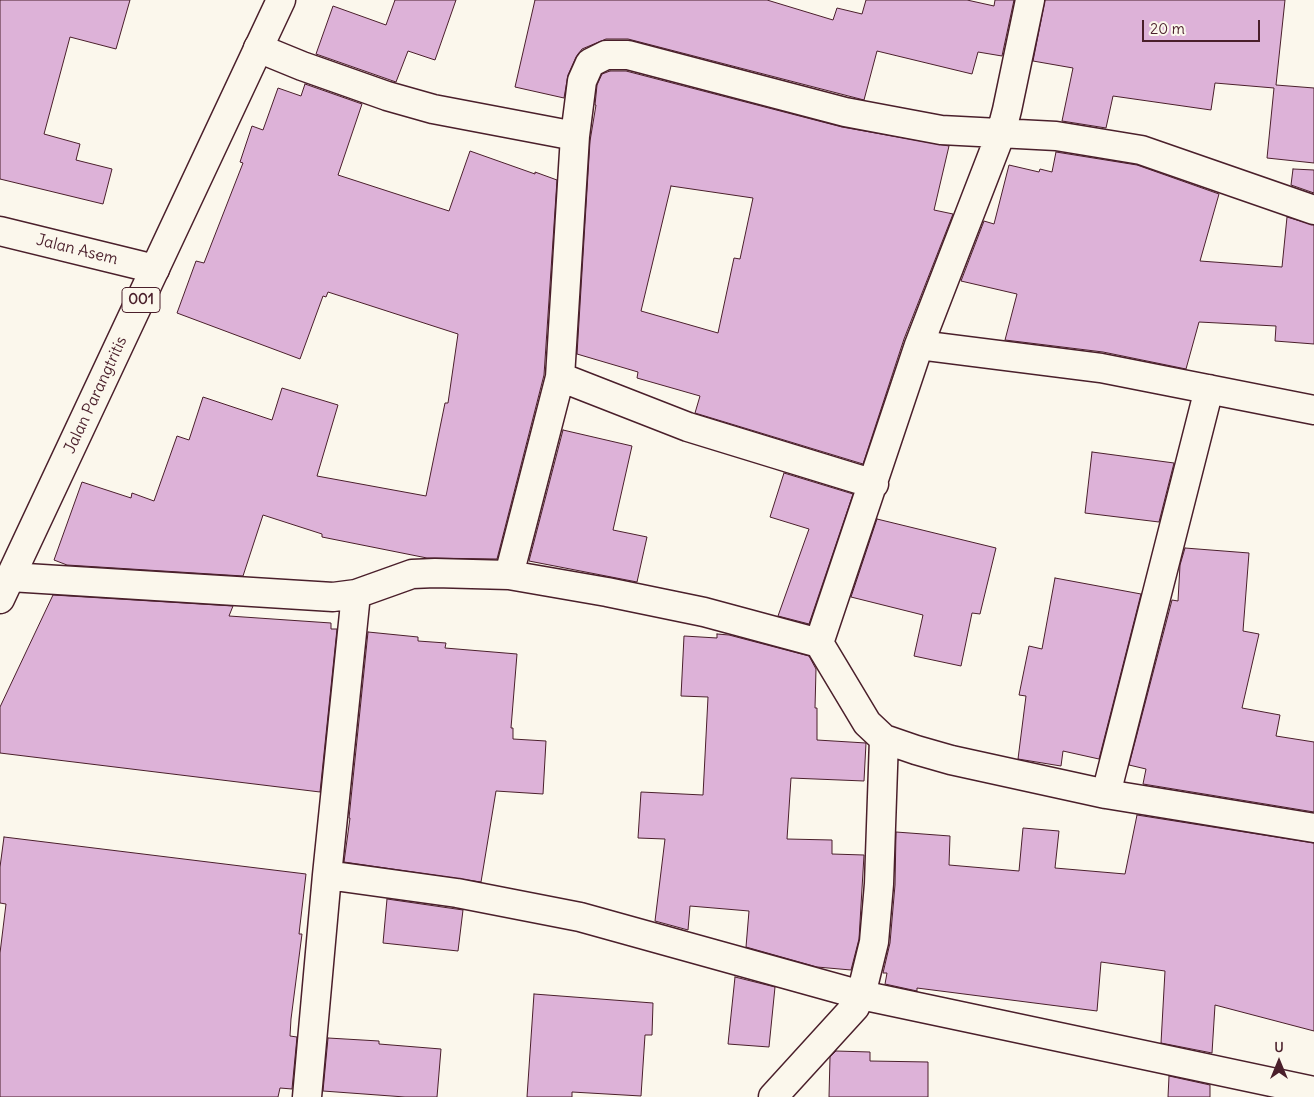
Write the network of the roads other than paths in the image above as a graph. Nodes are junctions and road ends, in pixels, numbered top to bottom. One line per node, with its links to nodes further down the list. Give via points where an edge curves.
1 (281, 0): 3 (street, Jalan Parangtritis / 001)
2 (1030, 0): 4 (street)
3 (258, 48): 5 (street, via 387,96); 8 (street, Jalan Parangtritis / 001)
4 (1001, 132): 5 (street, via 941,130 845,112 628,55 606,56 590,63 582,81); 6 (street, via 1056,136 1141,150); 9 (street)
5 (575, 136): 10 (street)
6 (1314, 210)
7 (0, 231): 8 (street, Jalan Asem)
8 (155, 269): 15 (street, Jalan Parangtritis / 001)
9 (920, 345): 11 (street, via 1101,368); 13 (street)
10 (560, 377): 13 (street, via 688,427); 14 (street)
11 (1209, 389): 12 (street); 19 (street)
12 (1314, 410)
13 (874, 484): 17 (street)
14 (509, 575): 16 (street, via 412,574); 17 (street, via 704,612)
15 (5, 588): 16 (street, via 332,597)
16 (356, 594): 21 (street)
17 (819, 643): 18 (street, via 867,723)
18 (884, 739): 19 (street, via 951,760); 22 (street, via 879,894 874,942)
19 (1106, 794): 20 (street)
20 (1314, 828)
21 (327, 874): 22 (street, via 456,893 580,917); 24 (street)
22 (861, 995): 23 (street); 25 (street, via 850,1012)
23 (1314, 1091)
24 (307, 1097)
25 (773, 1097)

